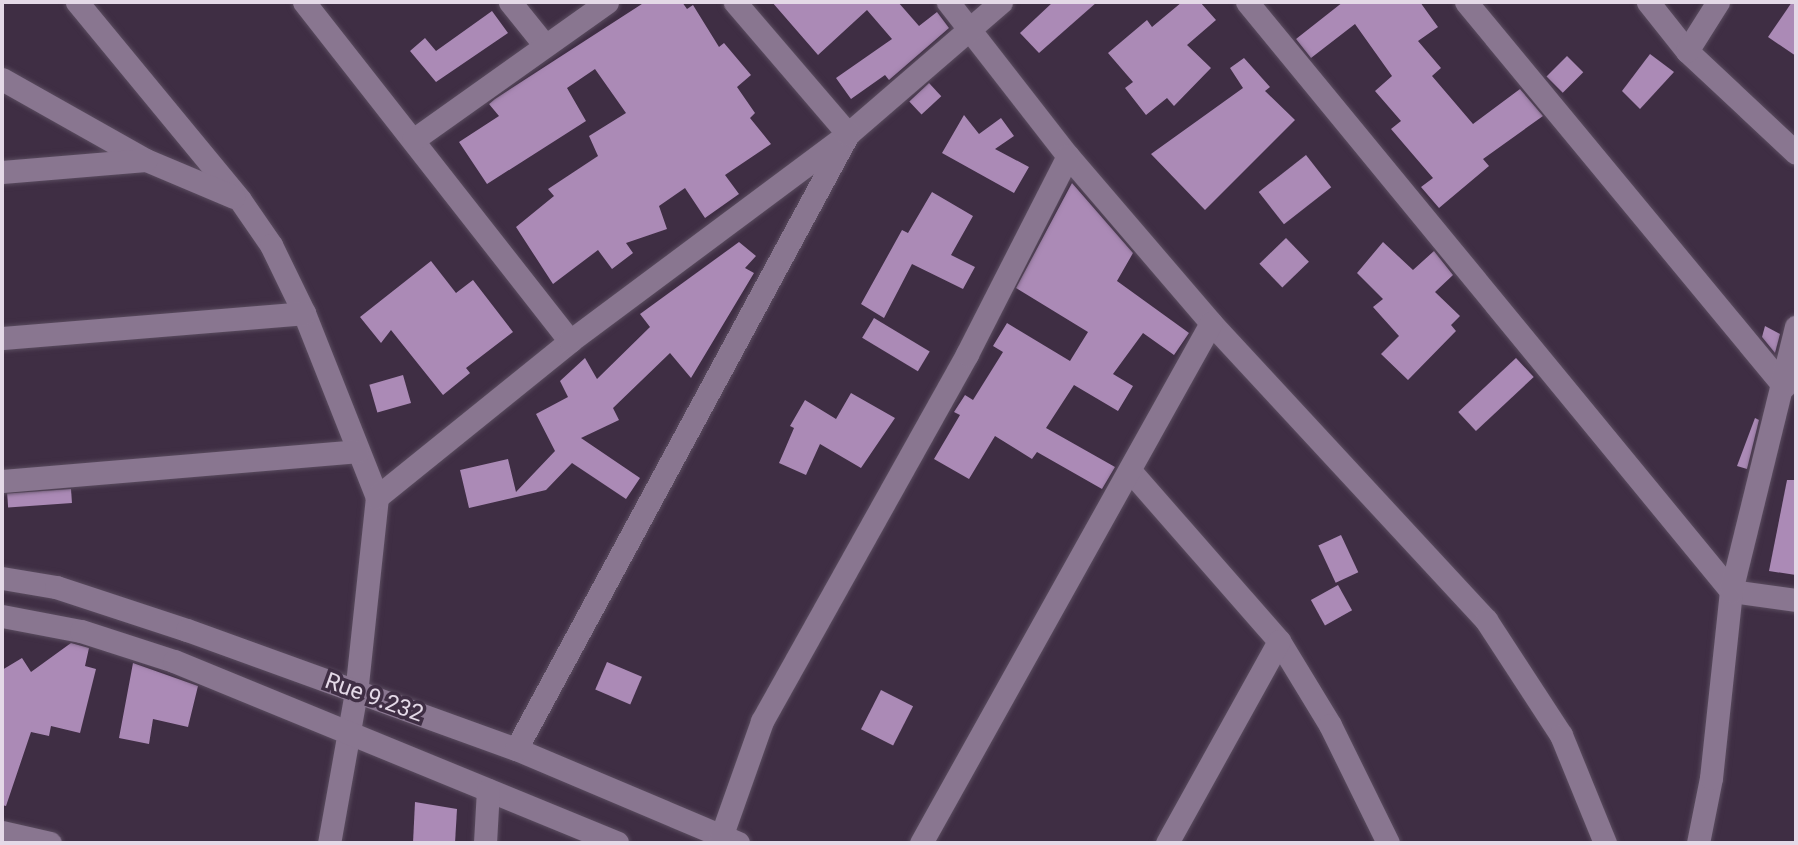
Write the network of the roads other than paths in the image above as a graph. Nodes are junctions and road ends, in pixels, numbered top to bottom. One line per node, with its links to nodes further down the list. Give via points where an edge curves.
1 (77, 2): 22 (street)
2 (304, 2): 17 (street)
3 (510, 2): 13 (street)
4 (607, 2): 13 (street)
5 (734, 2): 16 (street)
6 (948, 2): 12 (street)
7 (1001, 2): 12 (street)
8 (1247, 2): 34 (street)
9 (1466, 2): 28 (street)
10 (1647, 2): 14 (street)
11 (1718, 2): 14 (street)
12 (969, 25): 16 (street); 19 (street)
13 (543, 43): 17 (street)
14 (1687, 51): 18 (street)
15 (2, 79): 20 (street)
16 (848, 134): 27 (street); 40 (street)
17 (413, 140): 27 (street)
18 (1796, 153)
19 (1068, 156): 24 (street); 43 (street, via 967,354 762,721)
20 (146, 160): 21 (street); 22 (street)
21 (2, 172)
22 (240, 200): 23 (street)
23 (304, 313): 26 (street); 29 (street)
24 (1211, 323): 30 (street); 51 (street, via 1486,620 1561,736)
25 (1796, 327): 28 (street)
26 (2, 338)
27 (570, 341): 32 (street)
28 (1784, 386): 34 (street)
29 (357, 451): 31 (street); 32 (street)
30 (1132, 473): 37 (street); 48 (street)
31 (2, 481)
32 (377, 497): 38 (street)
33 (2, 578): 38 (street, Rue 9.232, via 56,587)
34 (1731, 591): 35 (street); 52 (street, via 1711,778)
35 (1796, 600)
36 (2, 616): 39 (street, Rue 9.232, via 81,631 174,661)
37 (1279, 641): 49 (street); 50 (street, via 1330,724)
38 (356, 692): 39 (street); 40 (street, Rue 9.232)
39 (349, 732): 41 (street, Rue 9.232); 45 (street)
40 (516, 750): 43 (street, Rue 9.232)
41 (488, 790): 46 (street); 47 (street, Rue 9.232)
42 (2, 832): 44 (street)
43 (729, 840)
44 (50, 843)
45 (329, 843)
46 (485, 843)
47 (617, 843)
48 (921, 843)
49 (1167, 843)
50 (1388, 843)
51 (1605, 843)
52 (1698, 843)

